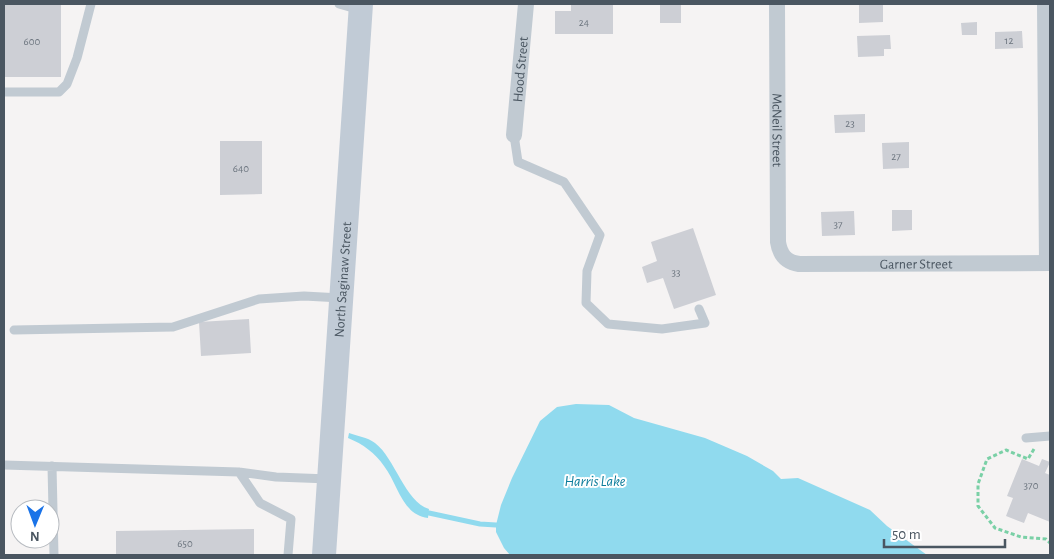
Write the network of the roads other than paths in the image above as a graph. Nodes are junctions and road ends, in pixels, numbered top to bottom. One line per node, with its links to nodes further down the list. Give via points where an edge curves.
1 (91, 4): 6 (lane, via 68,84 59,92)
2 (526, 4): 7 (street, Hood Street)
3 (777, 4): 8 (street, McNeil Street, via 778,242)
4 (1045, 4): 9 (street)
5 (353, 6): 10 (street, North Saginaw Street)
6 (4, 92)
7 (514, 135): 11 (lane, via 518,162 564,182 600,236 587,271 586,303 608,324 662,329 705,322)
8 (782, 256): 9 (street, Garner Street, via 799,264)
9 (1048, 263)
10 (342, 298): 12 (lane, via 259,298 173,327); 18 (street, North Saginaw Street)
11 (699, 310)
12 (14, 330)
13 (1050, 436): 14 (lane)
14 (1026, 438)
15 (4, 465): 16 (lane)
16 (52, 466): 17 (lane); 19 (lane)
17 (239, 472): 18 (lane); 20 (lane, via 260,502 290,519)
18 (329, 479): 21 (street, North Saginaw Street)
19 (54, 555)
20 (288, 555)
21 (324, 555)

